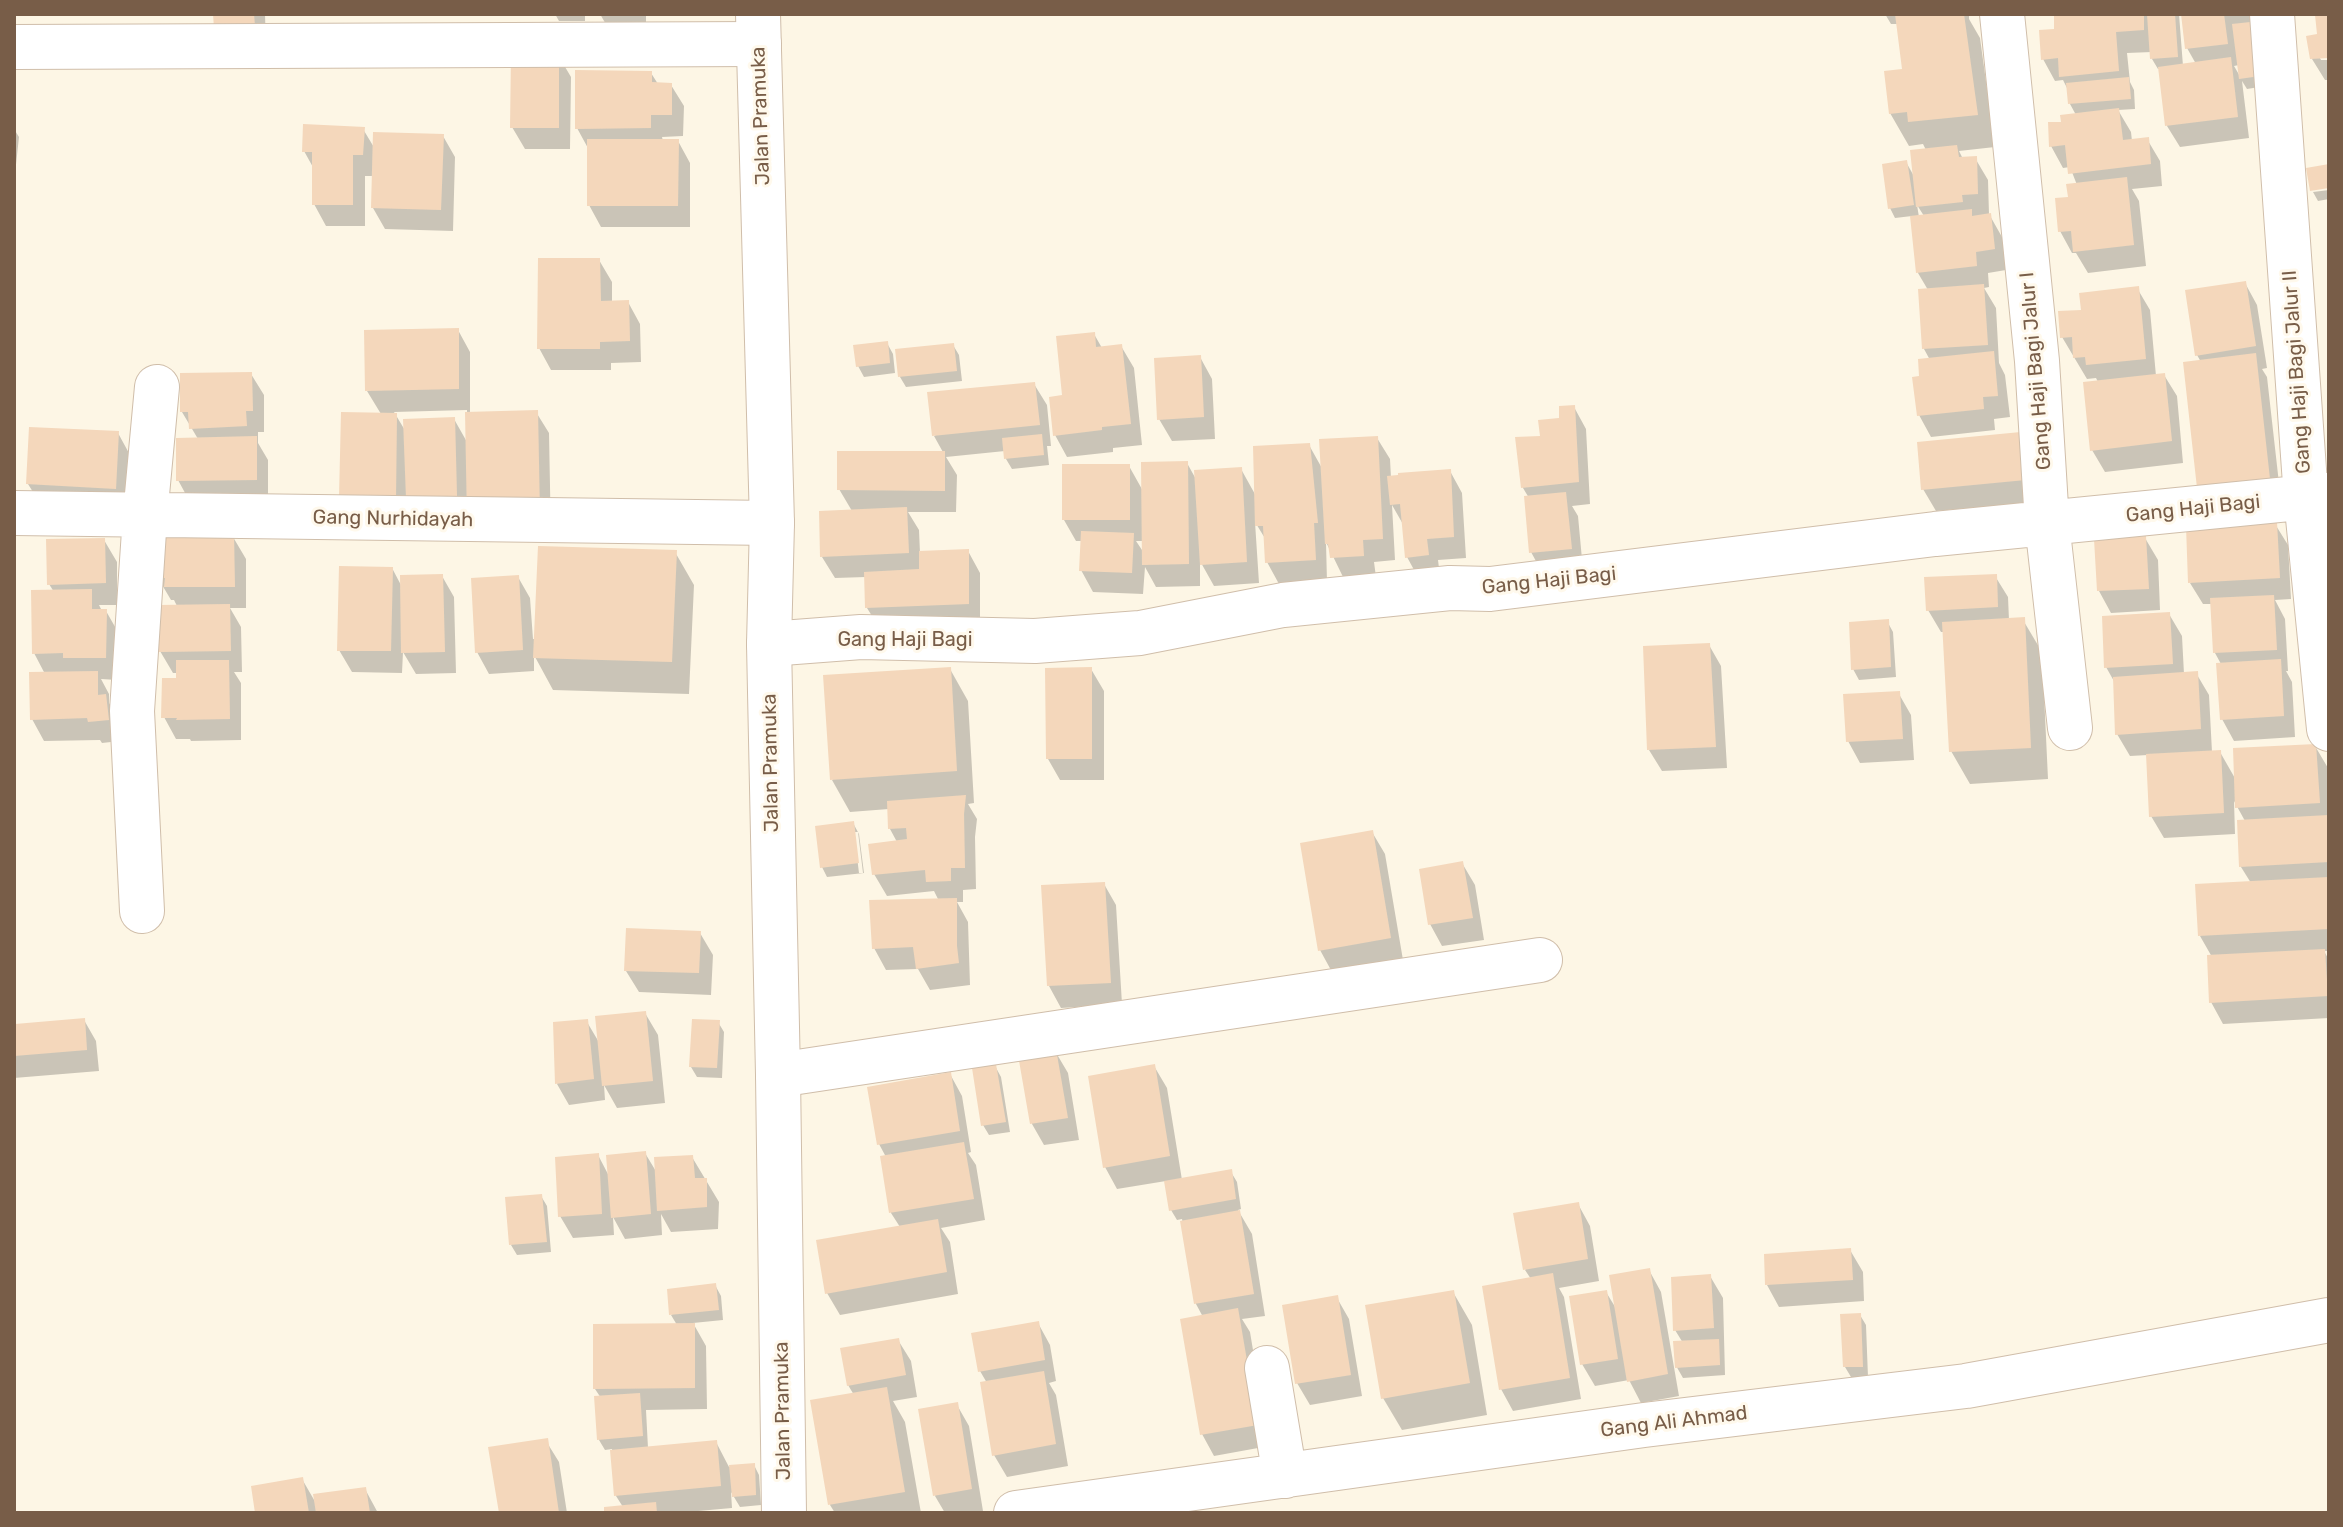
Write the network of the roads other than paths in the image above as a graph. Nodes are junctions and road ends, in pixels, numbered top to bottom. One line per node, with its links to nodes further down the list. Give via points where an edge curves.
1 (2002, 14): 10 (street, Gang Haji Bagi Jalur I, via 2037,361)
2 (2272, 14): 6 (street, Gang Haji Bagi Jalur II)
3 (759, 29): 4 (street); 9 (street, Jalan Pramuka)
4 (14, 47)
5 (157, 387): 8 (street)
6 (2317, 496): 10 (street, Gang Haji Bagi); 13 (street, Gang Haji Bagi Jalur II)
7 (14, 513): 8 (street, Gang Nurhidayah)
8 (145, 516): 9 (street, Gang Nurhidayah); 14 (street, via 132,711)
9 (772, 523): 11 (street, Jalan Pramuka)
10 (2047, 523): 11 (street, Gang Haji Bagi, via 1490,589 1450,588 1283,605 1140,633 1035,641 861,637); 12 (street, Gang Haji Bagi Jalur I)
11 (769, 644): 16 (street, Jalan Pramuka)
12 (2070, 728)
13 (2329, 729)
14 (142, 911)
15 (1540, 960): 16 (street)
16 (778, 1075): 20 (street, Jalan Pramuka)
17 (2329, 1320): 19 (street, Gang Ali Ahmad, via 1966,1386)
18 (1267, 1368): 19 (street)
19 (1285, 1476): 21 (street, Gang Ali Ahmad)
20 (784, 1513)
21 (1016, 1513)

